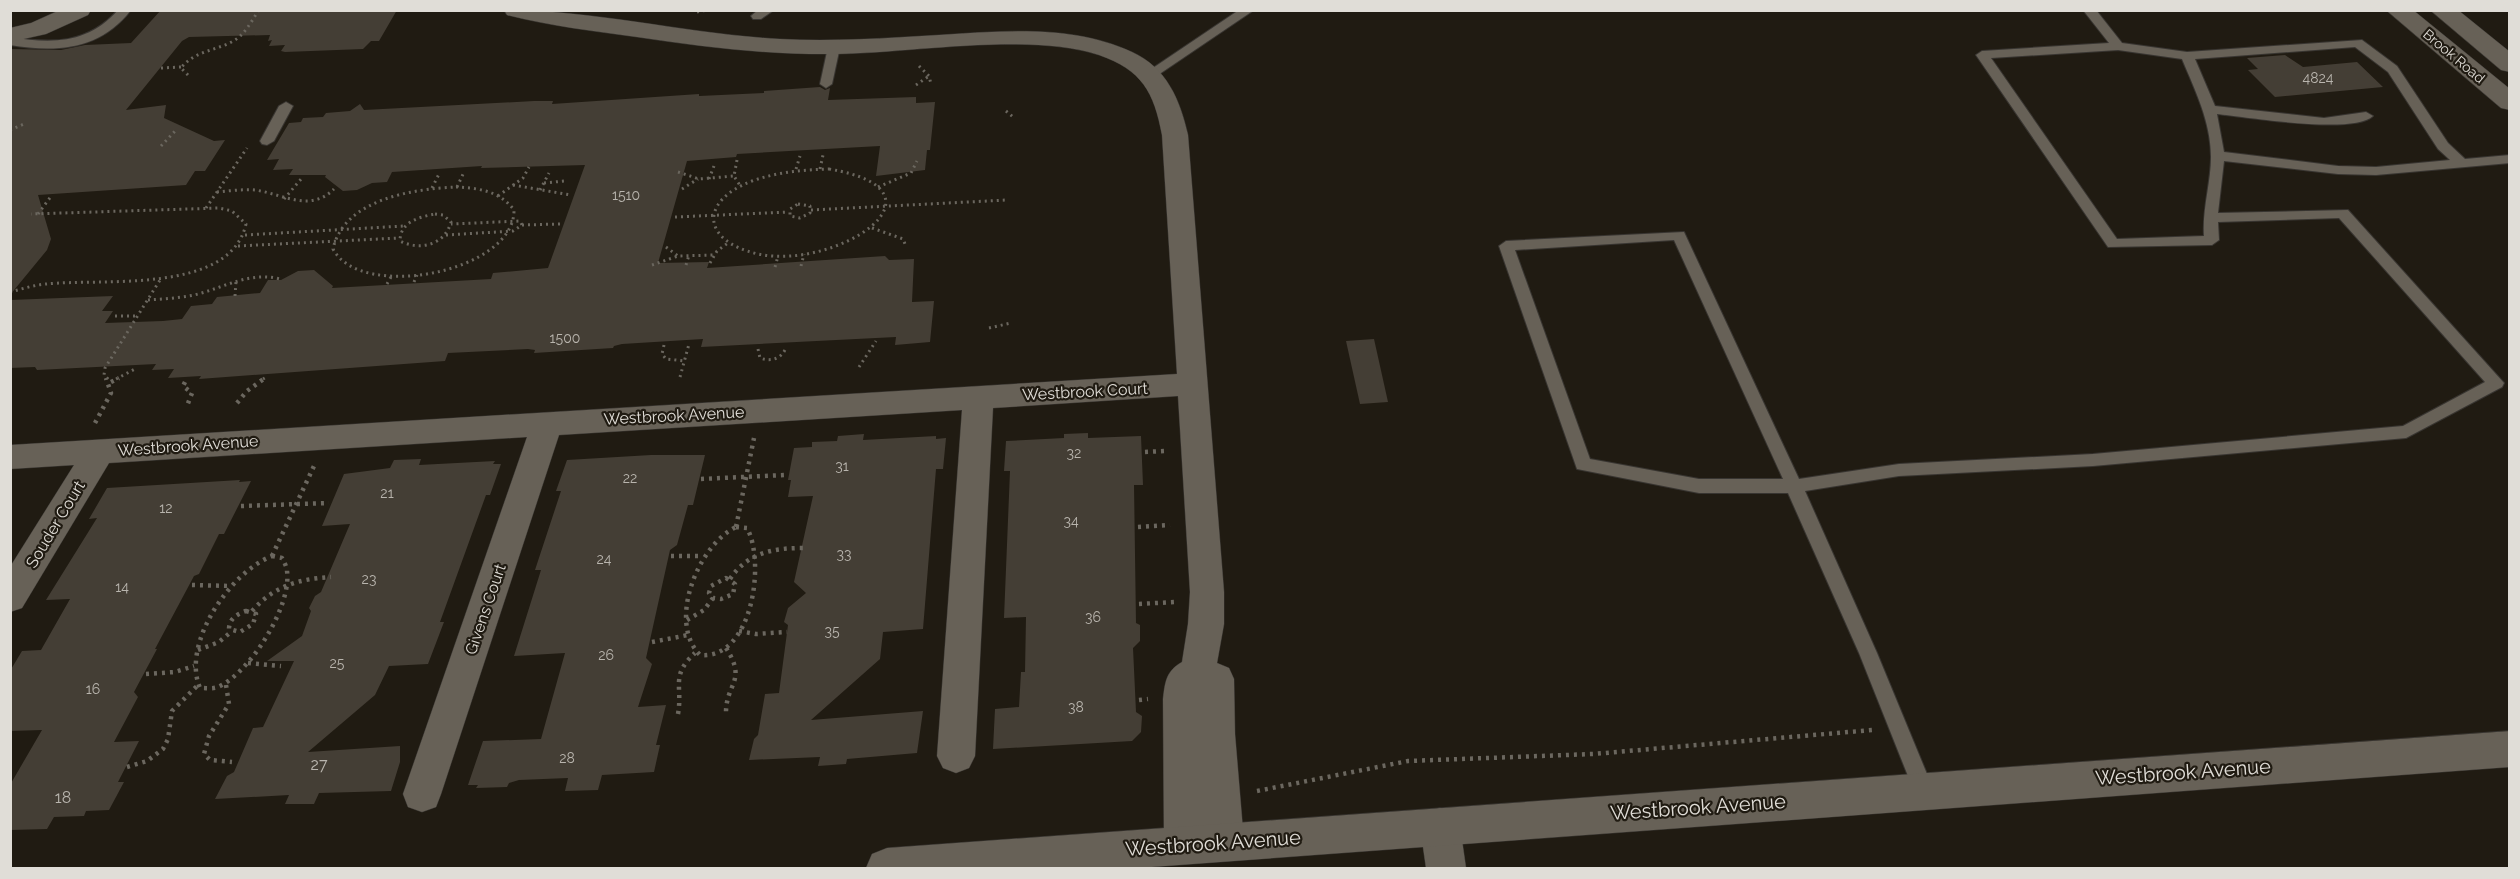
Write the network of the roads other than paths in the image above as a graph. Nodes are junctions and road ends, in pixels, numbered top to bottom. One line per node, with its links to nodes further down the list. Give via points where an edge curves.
1 (80, 10): 8 (street, via 38,29)
2 (125, 10): 9 (lane, via 106,30 85,40)
3 (515, 10): 11 (street, via 720,42)
4 (1248, 10): 14 (lane)
5 (2090, 10): 10 (lane)
6 (2398, 10): 16 (street, Brook Road)
7 (2442, 10): 13 (street, Brook Road)
8 (10, 35)
9 (10, 41)
10 (2118, 46): 12 (lane); 24 (lane, via 1982,55 2113,244 2212,240)
11 (834, 47): 14 (street, via 1056,40 1100,48); 15 (lane)
12 (2187, 56): 18 (lane); 23 (lane, via 2358,43 2393,69 2443,146)
13 (2510, 64)
14 (1150, 74): 25 (street, via 1166,96 1175,135)
15 (826, 84)
16 (2510, 102)
17 (286, 106): 20 (lane)
18 (2210, 110): 19 (lane, via 2324,122); 21 (lane)
19 (2366, 116)
20 (267, 141)
21 (2218, 156): 23 (lane, via 2338,170); 24 (lane)
22 (2510, 159): 23 (lane)
23 (2462, 164)
24 (2210, 218): 30 (lane, via 2343,213 2496,383 2406,432 2092,460 1899,470)
25 (1192, 384): 26 (street, Westbrook Court); 32 (street, via 1207,608)
26 (978, 397): 27 (street, Westbrook Avenue); 34 (street)
27 (547, 423): 28 (street, Westbrook Avenue); 36 (street, Givens Court)
28 (96, 439): 29 (street, Westbrook Avenue); 31 (street, Souder Court)
29 (10, 458)
30 (1794, 486): 30 (lane, via 1699,486 1583,464 1506,246 1679,235); 35 (lane)
31 (10, 598)
32 (1198, 671): 38 (street, via 1216,679); 39 (street, via 1183,680 1181,699)
33 (2510, 749): 35 (street, Westbrook Avenue)
34 (956, 756)
35 (1924, 791): 37 (street, Westbrook Avenue)
36 (422, 795)
37 (1440, 826): 38 (street, Westbrook Avenue); 41 (street)
38 (1224, 842): 39 (street, Westbrook Avenue)
39 (1184, 845): 40 (street, Westbrook Avenue)
40 (887, 868)
41 (1446, 868)

